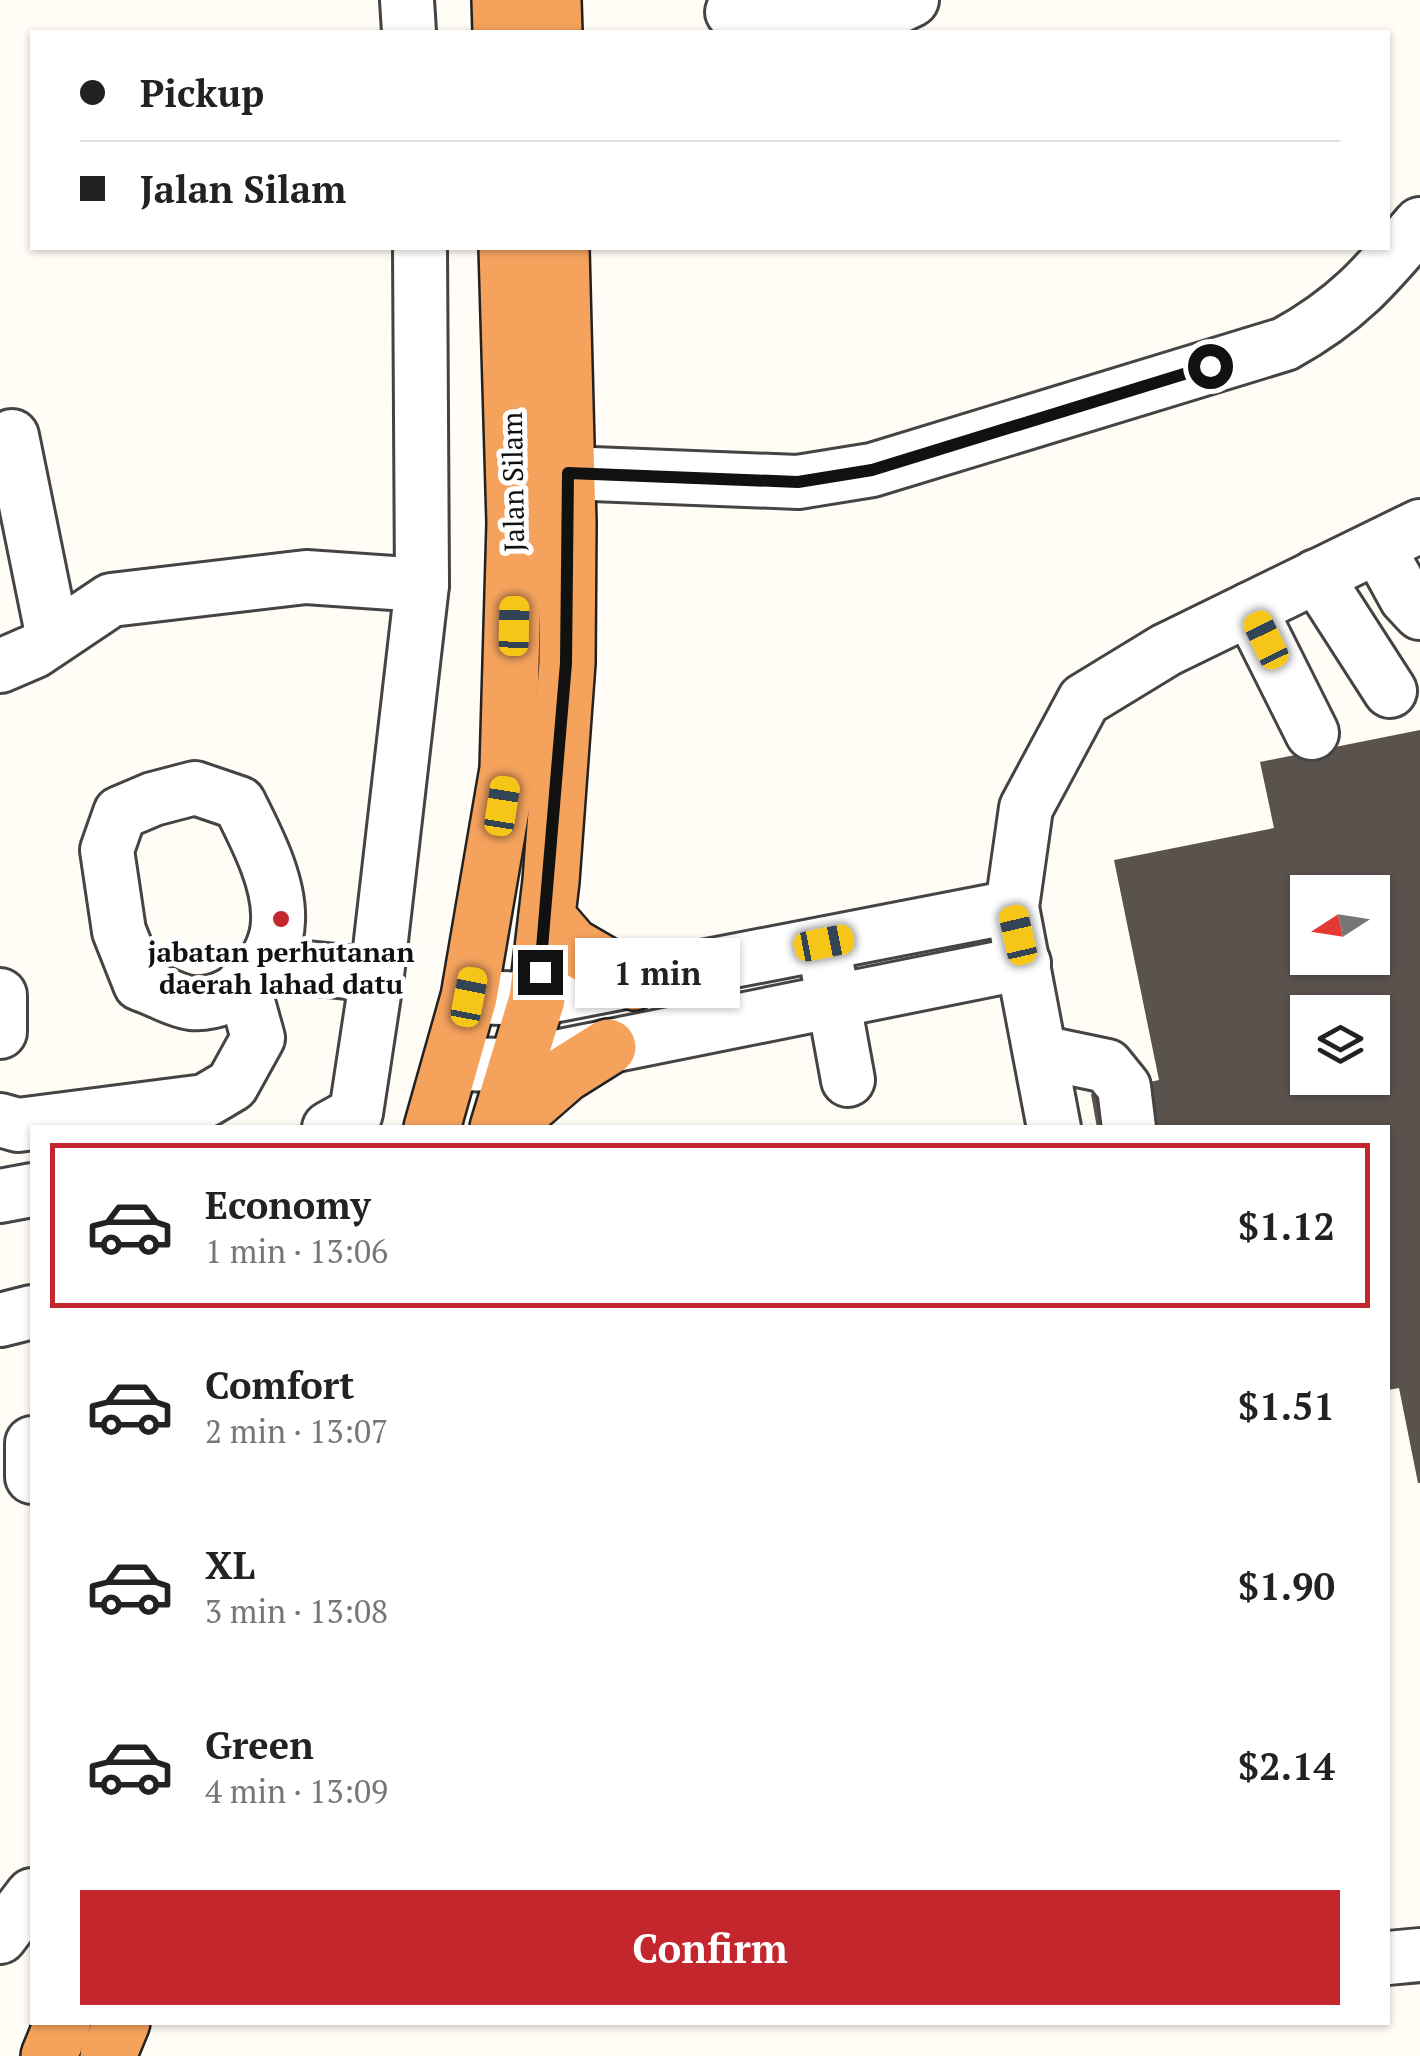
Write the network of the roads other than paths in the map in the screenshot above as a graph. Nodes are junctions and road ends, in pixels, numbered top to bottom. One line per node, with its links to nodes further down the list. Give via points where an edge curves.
1 (407, 0): 6 (street)
2 (500, 0): 7 (highway)
3 (552, 0): 8 (highway)
4 (912, 0): 5 (street, via 887,12)
5 (731, 15)
6 (409, 30)
7 (501, 30)
8 (554, 30)
9 (1420, 224): 14 (street, via 1332,318 1285,344 872,470 798,482)
10 (420, 250): 17 (street)
11 (507, 250): 31 (highway, Jalan Silam, via 515,524 509,751)
12 (561, 250): 14 (highway, Jalan Silam)
13 (12, 436): 20 (street)
14 (568, 473): 25 (highway, Jalan Silam, via 566,663)
15 (1399, 536): 16 (street); 19 (street, via 1406,598)
16 (1316, 576): 18 (street); 22 (street)
17 (422, 585): 20 (street, via 306,577 111,600); 28 (street)
18 (1250, 609): 23 (street); 24 (street, via 1084,700 1026,808)
19 (1420, 613)
20 (53, 638): 21 (street)
21 (0, 666)
22 (1390, 691)
23 (1312, 733)
24 (1012, 907): 26 (street); 27 (street)
25 (547, 917): 29 (highway, via 572,946); 32 (highway, Jalan Silam)
26 (824, 943): 29 (street); 33 (street)
27 (1024, 964): 33 (street); 36 (street)
28 (377, 975): 40 (street, via 255,974 258,1038 232,1085 205,1101 18,1125); 41 (street)
29 (634, 982): 32 (street)
30 (0, 996): 34 (street)
31 (469, 997): 32 (street); 37 (highway, Jalan Silam)
32 (537, 999): 38 (highway, Jalan Silam)
33 (832, 999): 35 (street); 39 (street)
34 (0, 1032)
35 (608, 1047): 38 (street); 44 (highway)
36 (1040, 1052): 45 (street); 46 (street, via 1107,1066 1124,1087)
37 (451, 1064): 38 (street); 42 (highway, Jalan Silam)
38 (516, 1065): 43 (highway, Jalan Silam)
39 (848, 1080)
40 (0, 1120)
41 (346, 1123)
42 (433, 1125)
43 (502, 1125)
44 (505, 1125)
45 (1049, 1125)
46 (1129, 1125)
47 (30, 1312): 48 (street)
48 (0, 1320)
49 (30, 1899): 50 (street)
50 (0, 1938)
51 (0, 1955): 54 (street)
52 (1420, 1955): 53 (street)
53 (1390, 1958)
54 (30, 1961)
55 (62, 2025): 57 (highway)
56 (121, 2025): 58 (highway)
57 (50, 2056)
58 (108, 2056)

